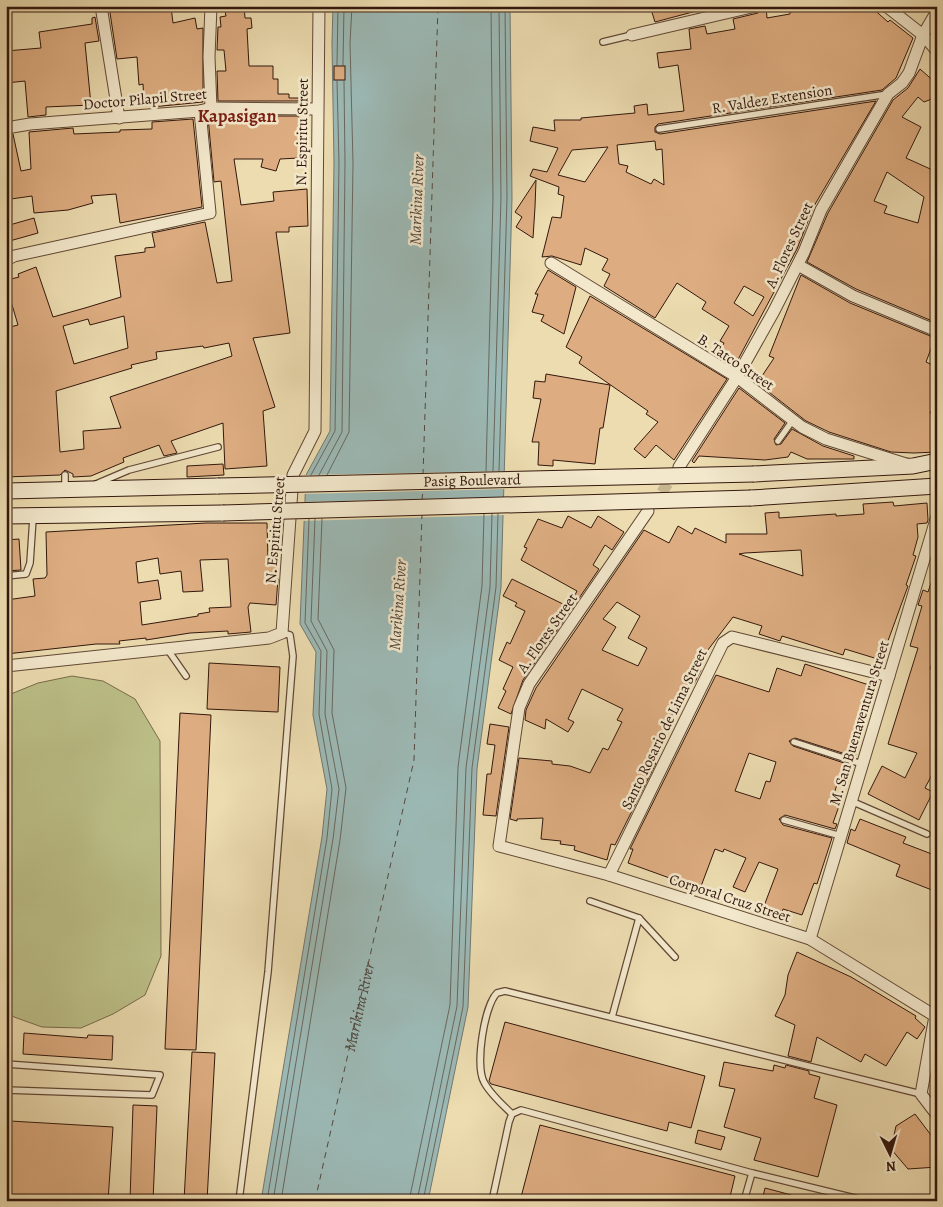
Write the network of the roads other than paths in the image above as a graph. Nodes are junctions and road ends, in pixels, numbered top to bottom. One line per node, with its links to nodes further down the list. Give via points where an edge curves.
1 (101, 6): 14 (street)
2 (212, 6): 13 (street)
3 (319, 6): 12 (street, N. Espiritu Street)
4 (756, 6): 7 (street)
5 (886, 6): 8 (street)
6 (937, 11): 8 (street, A. Flores Street)
7 (632, 35): 9 (lane)
8 (923, 35): 10 (street); 11 (street, A. Flores Street, via 909,73)
9 (603, 42)
10 (937, 51)
11 (888, 94): 16 (lane, R. Valdez Extension); 19 (street, A. Flores Street, via 821,210)
12 (317, 109): 13 (street, Doctor Pilapil Street); 37 (street, N. Espiritu Street, via 315,431 292,475)
13 (205, 110): 14 (street, Doctor Pilapil Street); 17 (street, via 210,213)
14 (119, 118): 15 (street, Doctor Pilapil Street)
15 (6, 128)
16 (659, 129)
17 (6, 260)
18 (551, 263): 21 (street, B. Tatco Street)
19 (798, 264): 20 (street, via 853,296); 21 (street, A. Flores Street)
20 (937, 331)
21 (737, 377): 22 (street, B. Tatco Street); 27 (street, A. Flores Street)
22 (793, 420): 23 (lane); 26 (street, B. Tatco Street, via 826,439)
23 (778, 441)
24 (218, 447): 29 (lane, via 129,470)
25 (937, 461): 26 (main road, Pasig Boulevard)
26 (913, 466): 29 (main road, Pasig Boulevard, bridge, via 754,474)
27 (679, 467)
28 (937, 486): 33 (main road, Pasig Boulevard, bridge, via 751,498)
29 (87, 489): 30 (main road, Pasig Boulevard, via 65,482)
30 (6, 491)
31 (648, 511): 48 (street, A. Flores Street, via 529,684 519,708)
32 (6, 516): 33 (main road, Pasig Boulevard)
33 (33, 516): 36 (lane, via 30,563 26,574)
34 (937, 516): 35 (street, M. San Buenaventura Street)
35 (934, 534): 41 (street, M. San Buenaventura Street)
36 (6, 576)
37 (282, 633): 38 (street, via 269,638); 62 (lane, via 290,635 293,656 268,972)
38 (169, 647): 39 (street); 40 (lane)
39 (6, 666)
40 (186, 676)
41 (889, 676): 43 (street, M. San Buenaventura Street); 49 (street, Santo Rosario de Lima Street, via 732,637 723,643)
42 (794, 742): 43 (lane)
43 (862, 764): 44 (street, M. San Buenaventura Street)
44 (851, 801): 46 (lane); 47 (street, M. San Buenaventura Street)
45 (784, 820): 47 (lane)
46 (927, 834)
47 (841, 836): 52 (street, M. San Buenaventura Street)
48 (499, 846): 49 (street, Corporal Cruz Street)
49 (609, 875): 52 (street, Corporal Cruz Street)
50 (590, 901): 51 (lane)
51 (639, 918): 53 (lane); 55 (lane)
52 (810, 939): 54 (street, Corporal Cruz Street)
53 (675, 957)
54 (936, 1015): 58 (street)
55 (612, 1017): 58 (lane); 59 (lane, via 512,992 497,993 485,1027 480,1068 484,1084)
56 (6, 1064): 57 (lane, via 160,1075 152,1095)
57 (6, 1090)
58 (921, 1094): 60 (street)
59 (512, 1114): 61 (lane, via 521,1110); 63 (lane)
60 (937, 1115)
61 (752, 1173): 64 (lane); 65 (lane)
62 (239, 1201)
63 (492, 1201)
64 (744, 1201)
65 (867, 1201)

